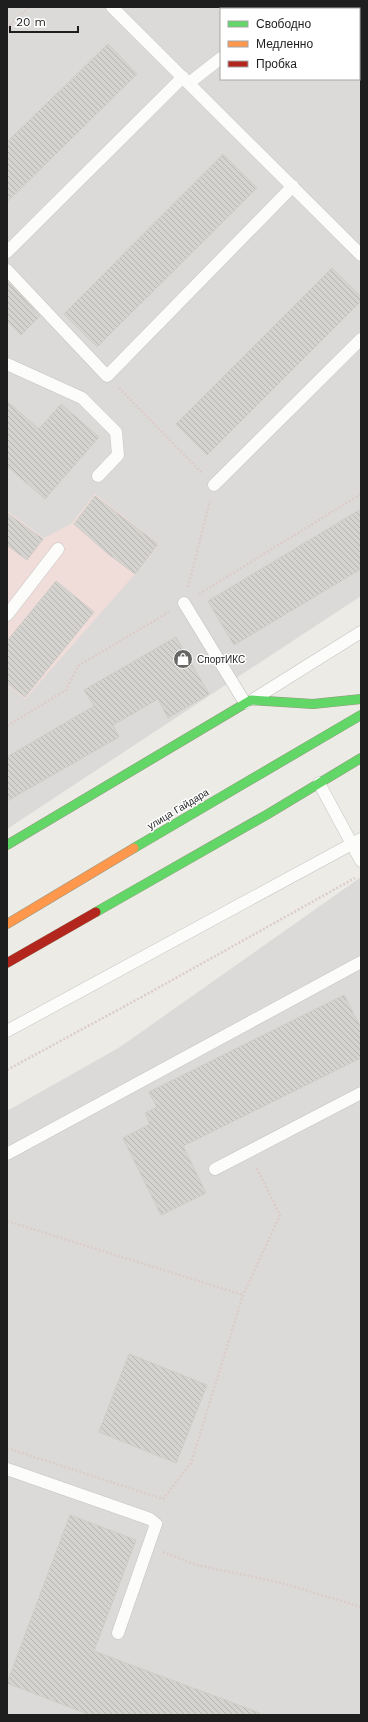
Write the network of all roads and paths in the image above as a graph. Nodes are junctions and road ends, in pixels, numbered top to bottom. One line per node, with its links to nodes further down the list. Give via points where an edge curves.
1 (29, 7): 3 (path)
2 (112, 7): 5 (lane)
3 (7, 28)
4 (220, 59): 5 (lane)
5 (186, 80): 6 (lane); 7 (lane)
6 (293, 186): 8 (lane); 12 (lane)
7 (7, 252)
8 (361, 254)
9 (7, 270): 12 (lane)
10 (361, 339): 14 (lane)
11 (7, 364): 13 (lane, via 82,398 116,432 118,455)
12 (107, 376): 14 (path)
13 (98, 476)
14 (214, 485): 17 (path)
15 (361, 494): 17 (path)
16 (58, 549): 18 (lane)
17 (184, 603): 21 (lane); 23 (path, via 78,666 66,690)
18 (7, 615)
19 (361, 632): 21 (lane)
20 (361, 699): 21 (main road, via 313,704)
21 (248, 702): 27 (main road)
22 (361, 715): 30 (main road, улица Гайдара)
23 (7, 726)
24 (361, 758): 25 (main road)
25 (319, 783): 26 (lane); 32 (main road)
26 (356, 842): 28 (lane); 33 (lane)
27 (7, 845)
28 (361, 861)
29 (361, 874): 34 (path)
30 (7, 924)
31 (361, 962): 37 (lane)
32 (7, 963)
33 (7, 1031)
34 (7, 1070)
35 (361, 1093): 36 (lane)
36 (248, 1152): 38 (lane); 40 (path, via 280,1215)
37 (7, 1154)
38 (215, 1169)
39 (7, 1221): 40 (path)
40 (244, 1295): 41 (path, via 191,1463 163,1499)
41 (7, 1448)
42 (7, 1469): 43 (lane, via 150,1519 156,1524)
43 (148, 1546): 44 (path, via 197,1565 282,1583); 45 (lane)
44 (361, 1607)
45 (118, 1633)

